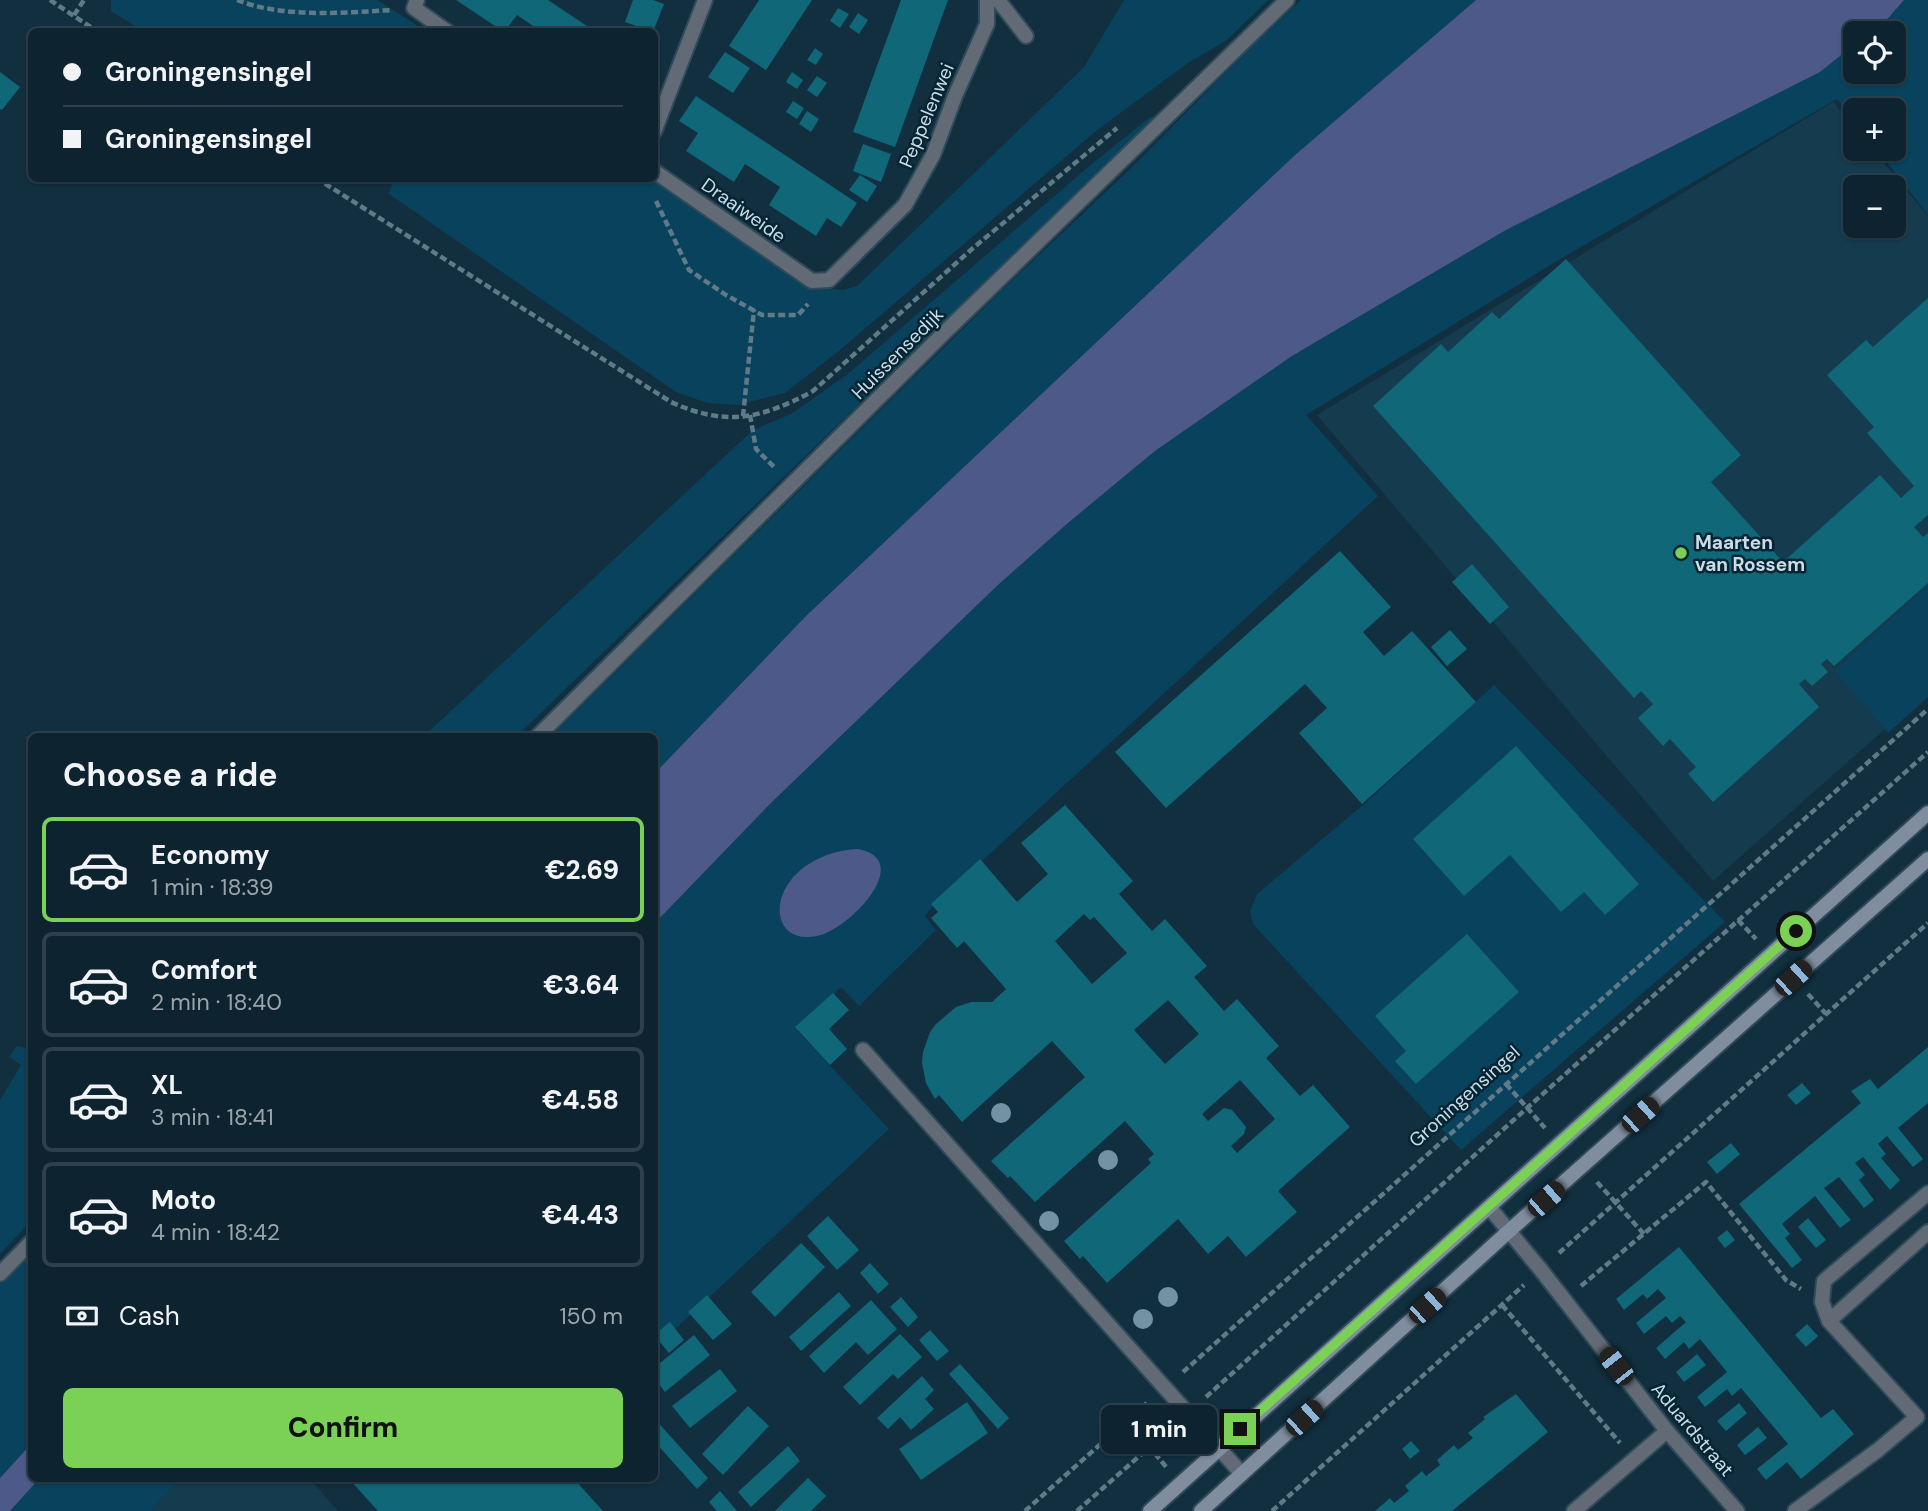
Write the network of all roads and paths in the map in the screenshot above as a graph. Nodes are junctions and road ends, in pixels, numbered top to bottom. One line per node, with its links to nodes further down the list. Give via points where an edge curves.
1 (50, 0): 9 (path)
2 (83, 0): 9 (path)
3 (237, 0): 8 (path, via 257,8 341,13)
4 (705, 0): 13 (street)
5 (987, 0): 16 (street, Peppelenwei, via 987,24 933,155 905,205)
6 (998, 0): 12 (street)
7 (1287, 0): 22 (street, Huissensedijk)
8 (415, 4): 11 (street)
9 (74, 15): 10 (path)
10 (92, 28)
11 (443, 28)
12 (1026, 36)
13 (658, 122)
14 (658, 174): 16 (street, Draaiweide, via 812,281)
15 (652, 190): 17 (path, via 689,270)
16 (829, 280): 17 (path, via 798,315)
17 (754, 310): 19 (path)
18 (750, 415): 20 (path, via 756,449)
19 (743, 416)
20 (784, 477)
21 (1928, 709): 28 (path, Groningensingel)
22 (541, 733)
23 (1928, 752): 29 (path)
24 (1928, 813): 32 (street)
25 (1928, 859): 33 (street)
26 (1928, 923): 31 (path)
27 (863, 1050): 43 (street)
28 (1506, 1084): 29 (path); 43 (path, Groningensingel)
29 (1527, 1108): 44 (path)
30 (1928, 1193): 40 (street, via 1824,1281)
31 (1616, 1202): 35 (path); 37 (path)
32 (1489, 1207): 33 (street, Aduardstraat); 46 (street)
33 (1509, 1231): 37 (street, Aduardstraat); 48 (street)
34 (1928, 1232): 42 (street)
35 (1644, 1234): 39 (path); 40 (path, via 1706,1182 1786,1280)
36 (28, 1245): 38 (street)
37 (1541, 1270): 39 (street, Aduardstraat); 41 (path)
38 (0, 1274)
39 (1565, 1300): 45 (street, Aduardstraat)
40 (1822, 1302): 42 (street)
41 (1502, 1305): 47 (path); 53 (path)
42 (1829, 1321): 56 (street, via 1917,1417)
43 (1165, 1387): 44 (street); 49 (path, Groningensingel)
44 (1188, 1413): 46 (street); 50 (path)
45 (1667, 1431): 47 (street); 55 (street, Aduardstraat)
46 (1220, 1448): 48 (street); 51 (street)
47 (1634, 1460): 54 (street)
48 (1242, 1474): 52 (street)
49 (1025, 1511)
50 (1077, 1511)
51 (1150, 1511)
52 (1201, 1511)
53 (1272, 1511)
54 (1574, 1511)
55 (1737, 1511)
56 (1795, 1511)

